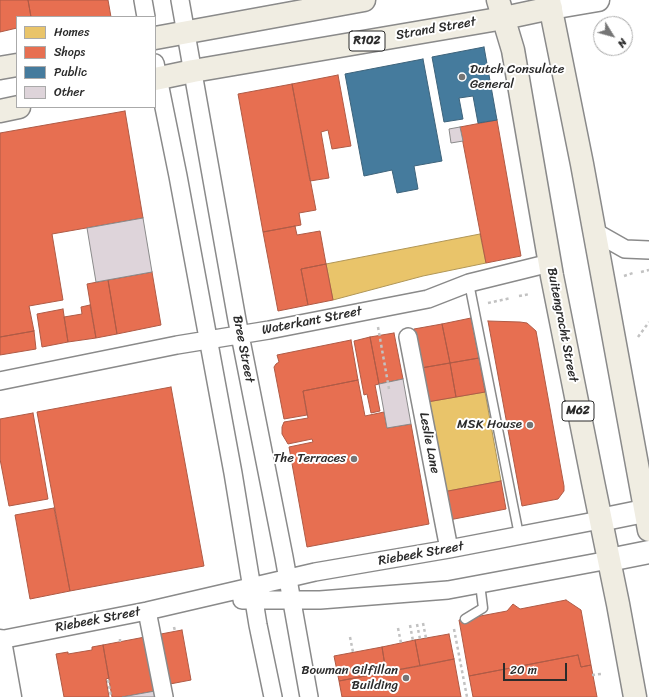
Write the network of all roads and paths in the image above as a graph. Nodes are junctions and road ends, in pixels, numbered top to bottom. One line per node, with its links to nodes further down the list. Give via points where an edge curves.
1 (143, 0): 7 (street)
2 (180, 0): 8 (street, Bree Street)
3 (364, 0): 8 (main road)
4 (598, 0): 5 (street, Strand Street)
5 (550, 4): 6 (main road, Strand Street / R102); 16 (main road)
6 (501, 9): 12 (main road, Strand Street / R102); 18 (main road, Buitengracht Street / M62, via 513,50)
7 (146, 16)
8 (186, 32): 9 (main road); 12 (street, Bree Street)
9 (156, 38)
10 (16, 65): 11 (main road)
11 (0, 68)
12 (193, 71): 13 (main road, Strand Street / R102); 30 (street, Bree Street)
13 (156, 73): 33 (street)
14 (16, 108): 15 (main road)
15 (0, 111)
16 (594, 232): 17 (street, via 625,248); 36 (main road)
17 (649, 250)
18 (550, 263): 23 (street, Waterkant Street); 37 (main road, Buitengracht Street / M62)
19 (649, 270): 20 (path)
20 (641, 272)
21 (633, 274): 22 (path)
22 (624, 276)
23 (469, 283): 30 (street, Waterkant Street, via 428,299); 38 (lane)
24 (530, 294): 25 (path)
25 (519, 296)
26 (510, 298): 27 (path)
27 (492, 302)
28 (649, 322): 32 (path)
29 (377, 323): 35 (path)
30 (240, 334): 33 (street, Waterkant Street); 42 (street, Bree Street)
31 (408, 337): 39 (street, Leslie Lane)
32 (638, 337)
33 (209, 340): 34 (street, Waterkant Street); 44 (street)
34 (0, 381)
35 (389, 389)
36 (648, 517): 37 (street, Riebeek Street)
37 (600, 520): 38 (street, Riebeek Street); 41 (main road, Buitengracht Street / M62)
38 (519, 536): 39 (street, Riebeek Street)
39 (449, 549): 42 (street, Riebeek Street)
40 (649, 552): 41 (street, Riebeek Street)
41 (610, 560): 43 (street, Riebeek Street); 71 (main road, Buitengracht Street / M62)
42 (288, 578): 44 (street, Riebeek Street); 45 (street, Bree Street)
43 (480, 584): 45 (street, Riebeek Street, via 448,590 320,600); 47 (lane, via 482,608)
44 (252, 593): 45 (street, Riebeek Street); 46 (street, Riebeek Street, via 196,599); 68 (street)
45 (292, 599): 69 (street, Bree Street)
46 (147, 611): 58 (street, Riebeek Street); 67 (street)
47 (465, 619)
48 (423, 623): 56 (path)
49 (417, 624): 57 (path)
50 (453, 625): 70 (path)
51 (410, 626): 59 (path)
52 (174, 627): 54 (path)
53 (398, 628): 60 (path)
54 (175, 631)
55 (350, 637): 61 (path)
56 (426, 638)
57 (420, 639)
58 (0, 640): 65 (street)
59 (413, 641)
60 (401, 643)
61 (352, 652)
62 (601, 674): 63 (path)
63 (592, 675)
64 (108, 680): 66 (path)
65 (10, 697)
66 (111, 697)
67 (164, 697)
68 (273, 697)
69 (309, 697)
70 (467, 697)
71 (635, 697)

